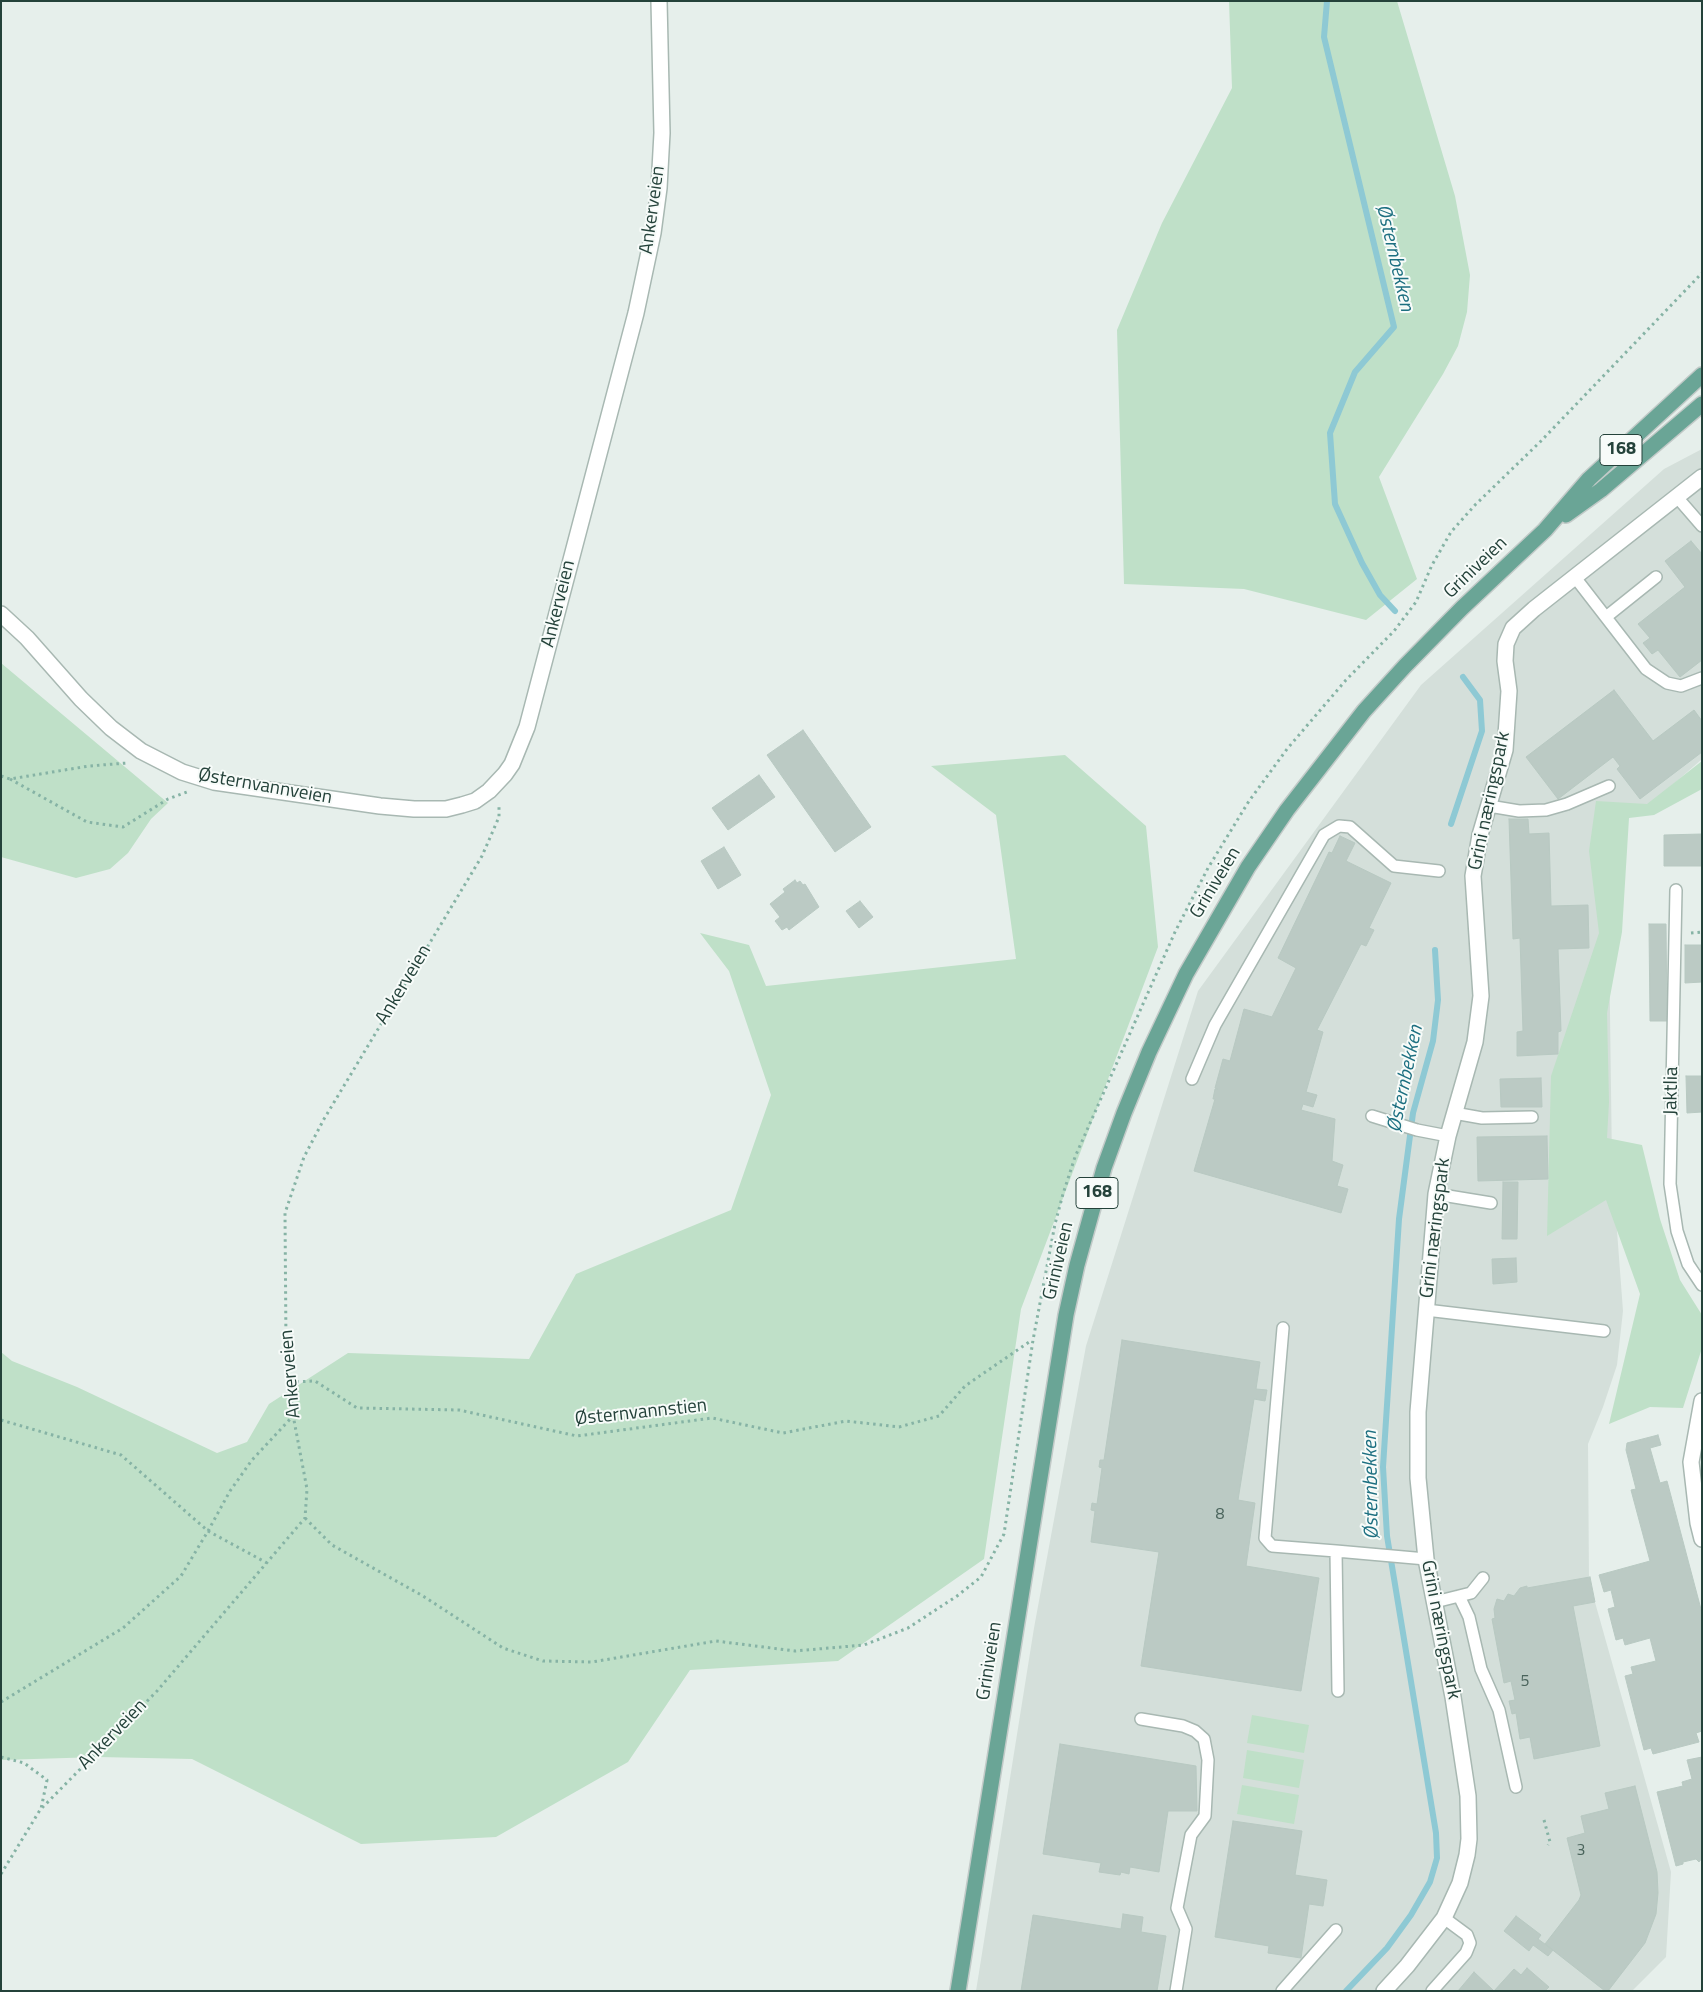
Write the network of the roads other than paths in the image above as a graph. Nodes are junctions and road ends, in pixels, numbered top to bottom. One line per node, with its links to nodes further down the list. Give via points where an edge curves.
1 (659, 1): 14 (street, Ankerveien, via 662,133 653,233 636,313 530,719 512,764)
2 (1702, 375): 7 (main road, Griniveien / 168, via 1589,479)
3 (1702, 404): 7 (main road, Griniveien / 168, via 1601,490)
4 (1702, 477): 5 (street, Grini næringspark)
5 (1676, 496): 6 (lane); 8 (street, Grini næringspark)
6 (1702, 526)
7 (1545, 530): 41 (main road, Griniveien / 168, via 1399,672 1328,755 1287,810 1248,867 1186,974 1124,1113 1087,1224 1066,1315)
8 (1574, 576): 11 (lane); 15 (street, Grini næringspark, via 1513,628 1506,644 1509,691 1505,750)
9 (1656, 577): 11 (lane)
10 (1, 614): 14 (street, Østernvannveien, via 97,716 130,743 182,772 214,782 380,806 431,810 475,801)
11 (1606, 617): 12 (lane, via 1646,669 1658,678 1681,686)
12 (1702, 678)
13 (1609, 786): 15 (lane, via 1546,810 1519,811)
14 (494, 787)
15 (1489, 806): 19 (street, Grini næringspark, via 1473,876 1481,996 1475,1042)
16 (1439, 871): 18 (lane, via 1394,866 1350,827 1339,826 1324,835 1215,1024)
17 (1676, 890): 25 (lane, Jaktlia, via 1670,1184 1677,1231 1688,1264)
18 (1192, 1079)
19 (1454, 1113): 21 (lane, via 1482,1118); 22 (street, Grini næringspark)
20 (1372, 1116): 22 (lane)
21 (1532, 1116)
22 (1448, 1136): 23 (street, Grini næringspark)
23 (1436, 1194): 24 (lane); 26 (street, Grini næringspark)
24 (1491, 1203)
25 (1702, 1285)
26 (1426, 1310): 28 (lane); 32 (street, Grini næringspark, via 1418,1412 1418,1478)
27 (1283, 1328): 31 (lane, via 1265,1538 1272,1546)
28 (1604, 1331)
29 (1702, 1401): 30 (street, via 1691,1462)
30 (1702, 1539)
31 (1336, 1551): 32 (lane); 36 (lane)
32 (1426, 1559): 35 (street, Grini næringspark)
33 (1483, 1578): 34 (lane, via 1471,1593)
34 (1459, 1596): 35 (lane); 38 (lane, via 1469,1617 1481,1669 1499,1710)
35 (1435, 1602): 39 (street, Grini næringspark, via 1468,1796 1467,1855 1460,1883)
36 (1338, 1692)
37 (1141, 1719): 42 (lane, via 1195,1731 1204,1739 1208,1760 1205,1816 1191,1835 1177,1908 1186,1928)
38 (1516, 1787)
39 (1444, 1918): 44 (street, Grini næringspark); 45 (lane, via 1467,1936 1470,1943 1466,1953)
40 (1336, 1930): 43 (lane)
41 (958, 1991)
42 (1176, 1991)
43 (1282, 1991)
44 (1384, 1991)
45 (1432, 1991)

